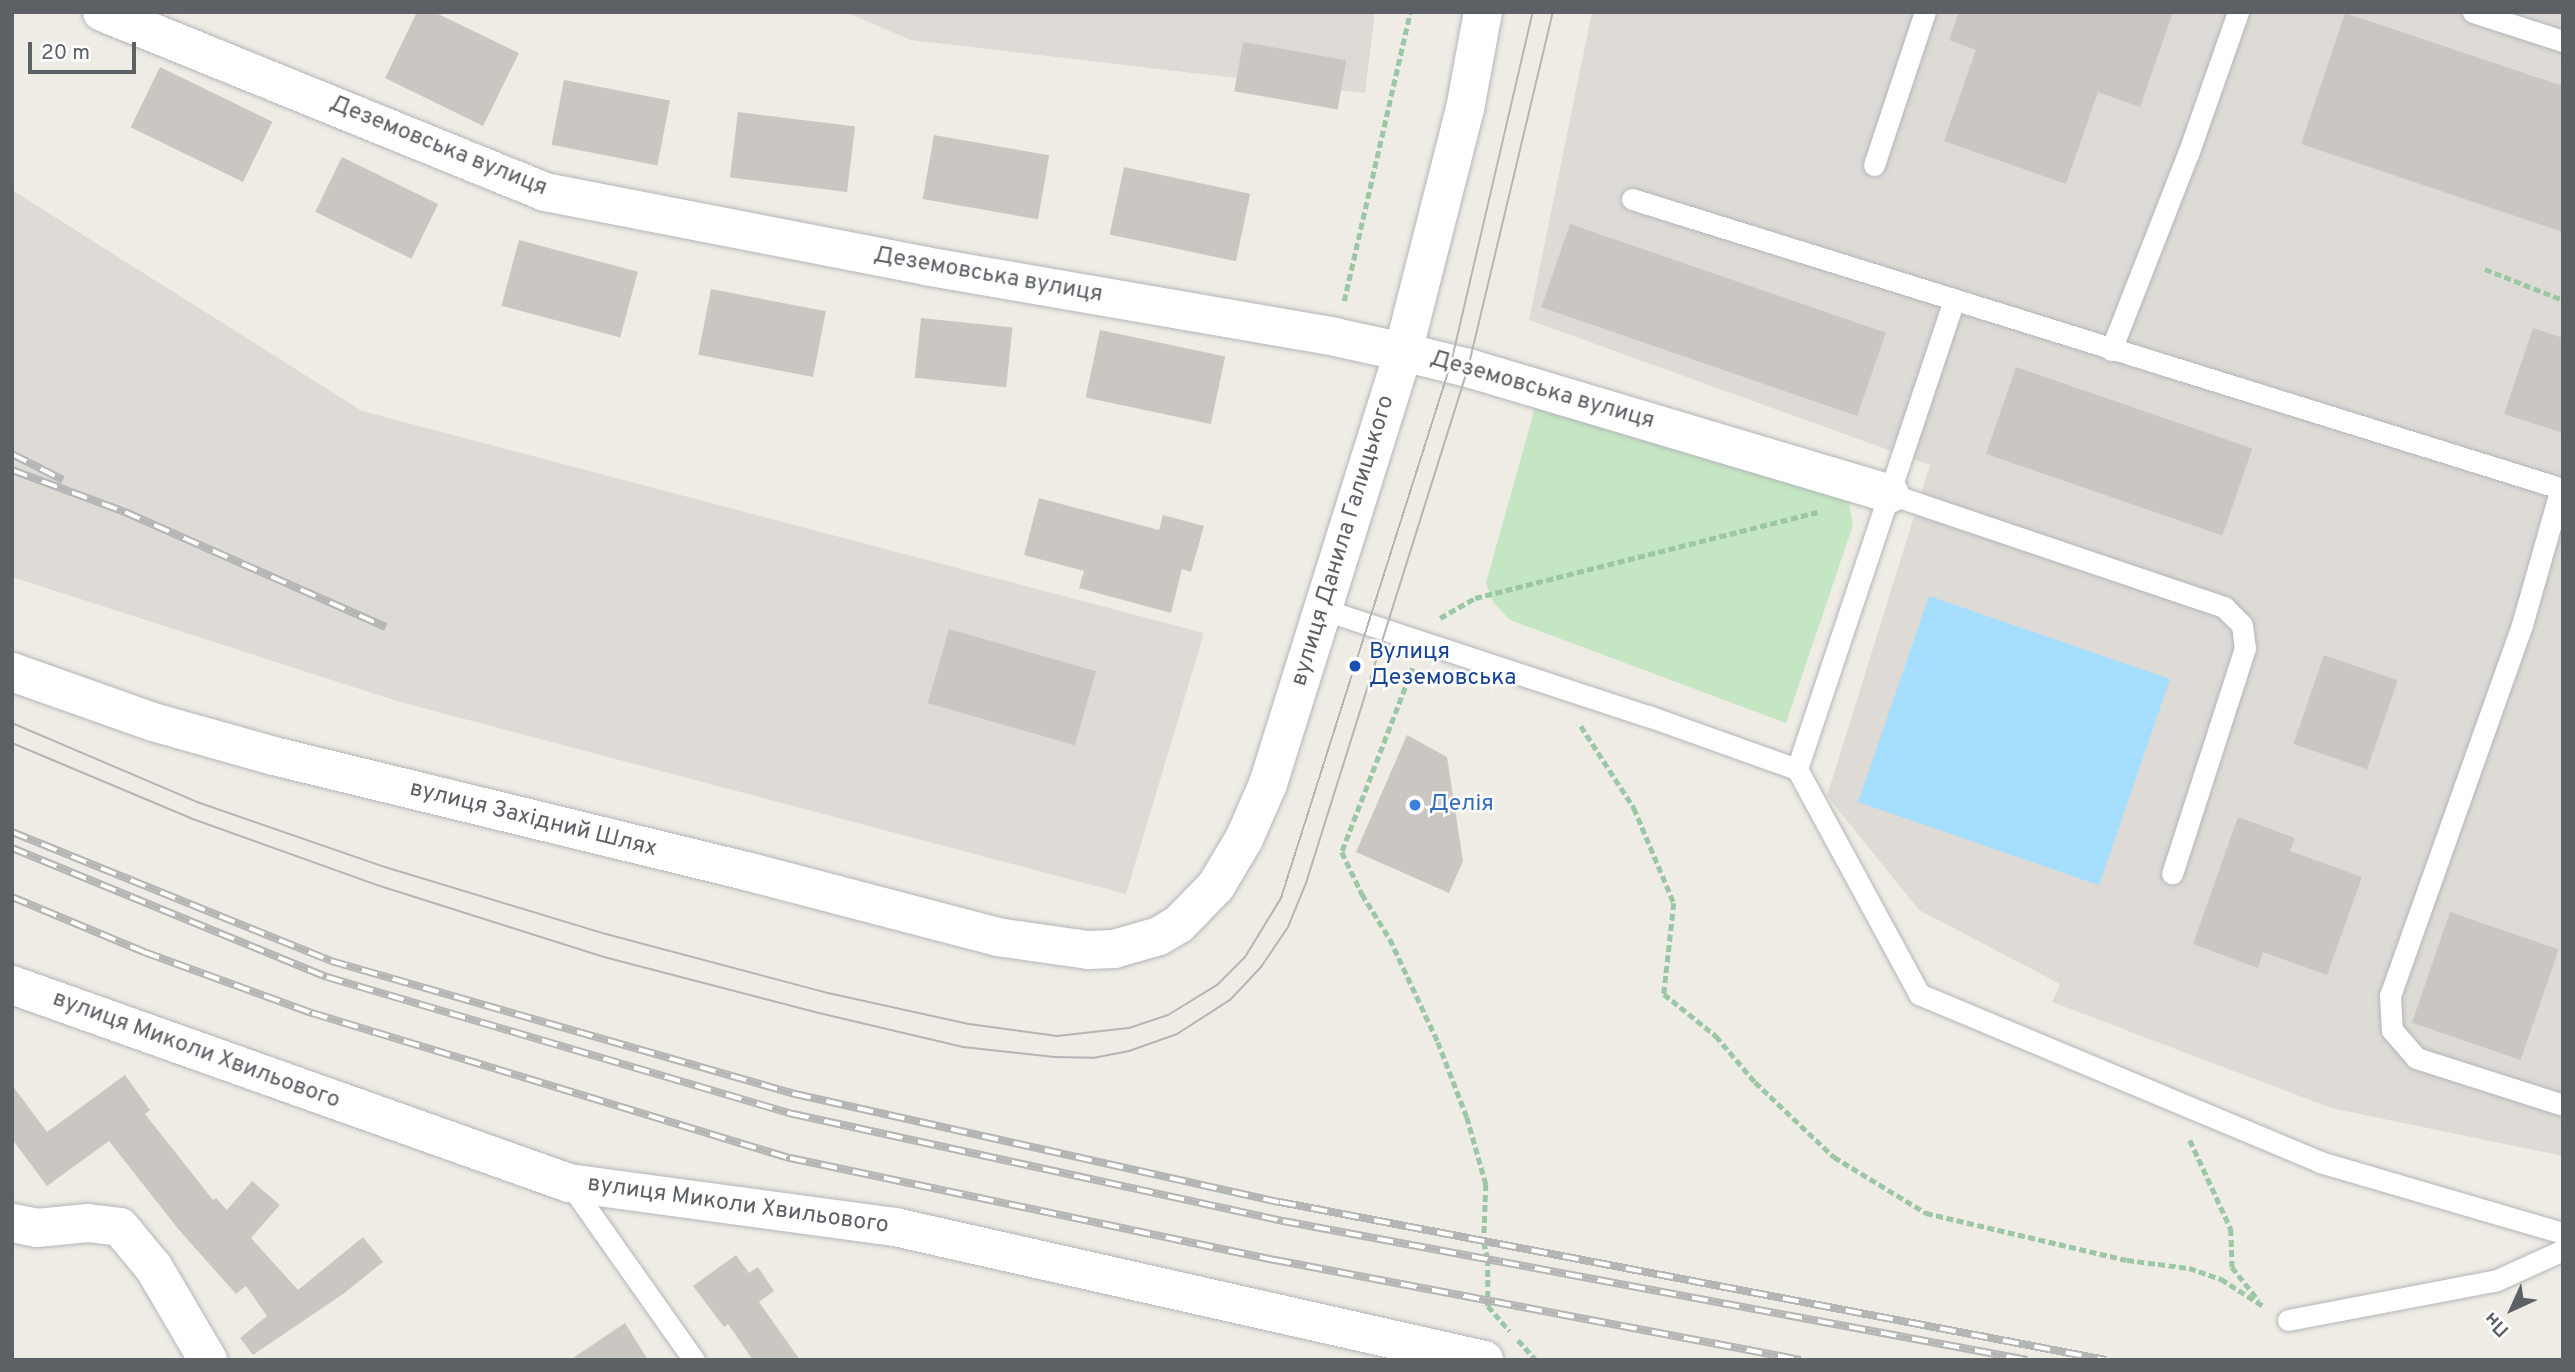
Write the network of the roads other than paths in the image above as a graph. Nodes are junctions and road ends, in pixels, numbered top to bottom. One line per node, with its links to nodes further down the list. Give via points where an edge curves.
1 (102, 12): 11 (street, Деземовська вулиця, via 545,192)
2 (1483, 12): 11 (street, вулиця Данила Галицького, via 1465,109)
3 (1925, 12): 7 (lane)
4 (2238, 12): 10 (lane)
5 (2473, 12): 6 (lane)
6 (2563, 41)
7 (1874, 165)
8 (1632, 199): 9 (lane)
9 (1954, 300): 10 (lane); 13 (lane)
10 (2111, 350): 12 (lane)
11 (1403, 352): 13 (street, Деземовська вулиця); 14 (street, вулиця Данила Галицького)
12 (2562, 488): 20 (lane, via 2522,625 2390,995 2392,1030 2416,1058)
13 (1890, 494): 16 (lane); 17 (lane, via 2224,607 2242,625 2245,648)
14 (1322, 610): 16 (lane); 18 (street, вулиця Данила Галицького, via 1258,811 1216,886 1179,924 1149,940 1114,949)
15 (12, 672): 18 (street, вулиця Західний Шлях, via 153,723 274,757 997,936)
16 (1797, 768): 23 (lane, via 1919,994 2320,1162)
17 (2172, 874)
18 (1060, 947)
19 (12, 985): 21 (street, вулиця Миколи Хвильового)
20 (2563, 1105)
21 (569, 1184): 27 (lane); 28 (street, вулиця Миколи Хвильового, via 895,1227)
22 (12, 1223): 26 (street, via 37,1228 88,1223 120,1227 154,1268)
23 (2563, 1233)
24 (2563, 1250): 25 (lane, via 2497,1280)
25 (2288, 1320)
26 (208, 1360)
27 (694, 1360)
28 (1484, 1360)

